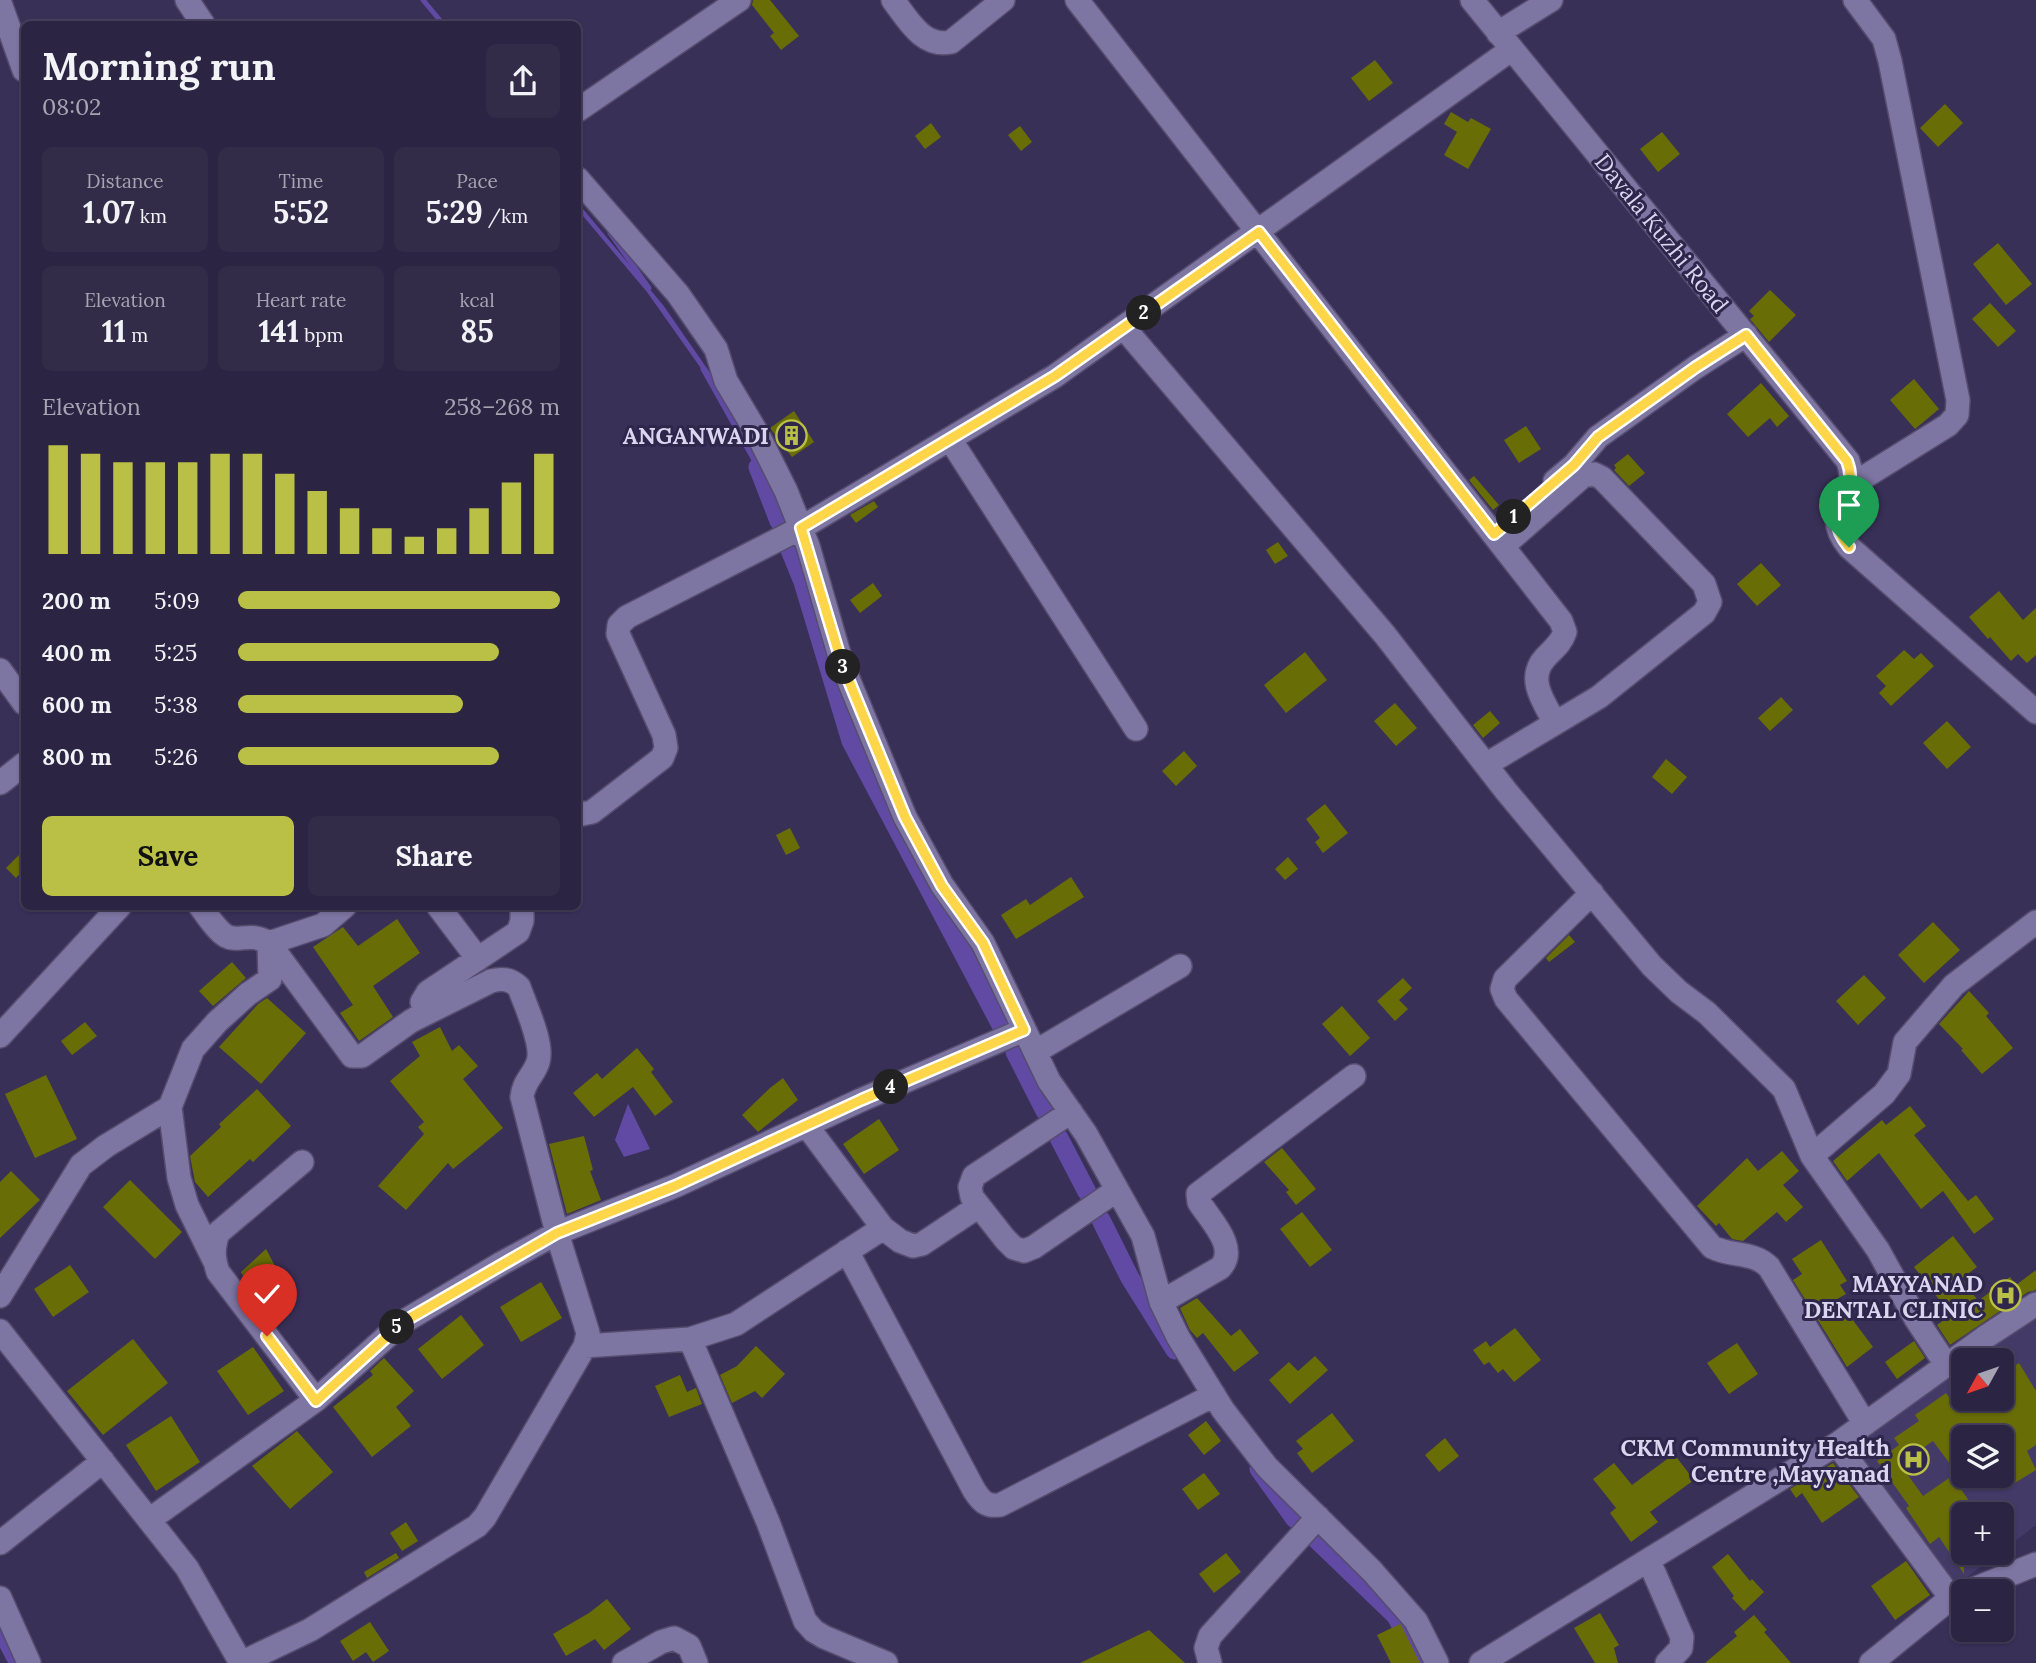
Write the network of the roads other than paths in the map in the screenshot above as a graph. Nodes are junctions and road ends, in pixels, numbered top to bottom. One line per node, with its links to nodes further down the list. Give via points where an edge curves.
1 (187, 0): 10 (street)
2 (739, 0): 13 (street)
3 (892, 0): 4 (street, via 929,42 941,44 951,42)
4 (1003, 0)
5 (1077, 0): 15 (street)
6 (1472, 0): 11 (street, Davala Kuzhi Road)
7 (1551, 0): 11 (street)
8 (1855, 0): 19 (street, via 1884,39 1891,61 1958,400 1957,415 1948,425)
9 (0, 3): 12 (street)
10 (200, 21)
11 (1505, 41): 15 (street); 17 (street, Davala Kuzhi Road)
12 (21, 62)
13 (581, 108)
14 (581, 182): 20 (street, via 678,294 716,349 726,381 757,433)
15 (1259, 232): 16 (street); 21 (street)
16 (1124, 328): 18 (street); 27 (street, via 1385,635)
17 (1746, 335): 19 (street, Davala Kuzhi Road, via 1847,461 1852,472); 21 (street, via 1598,437)
18 (950, 439): 20 (street); 26 (street)
19 (1850, 486): 24 (street, via 1836,521 1839,535)
20 (801, 528): 30 (street, via 636,611 619,625 618,634 666,748 662,758 593,812); 42 (street, via 842,664 905,817 942,886 983,943)
21 (1499, 540): 25 (street, via 1565,632 1562,642 1536,669 1535,681); 25 (street, via 1583,476 1594,474 1708,591 1710,602 1704,613 1599,697)
22 (0, 670): 23 (street)
23 (21, 699)
24 (2036, 712)
25 (1555, 723): 27 (street)
26 (1136, 729)
27 (1487, 764): 31 (street)
28 (21, 766): 29 (street)
29 (0, 783)
30 (581, 814)
31 (1592, 893): 49 (street, via 1653,966 1784,1088); 66 (street, via 1506,979 1502,989 1506,999 1712,1247 1761,1259 1769,1267)
32 (116, 910): 43 (street)
33 (203, 910): 38 (street, via 225,935 258,936)
34 (340, 910): 38 (street, via 323,925)
35 (441, 910): 39 (street)
36 (522, 910): 39 (street, via 518,932)
37 (2036, 922): 49 (street, via 1954,985 1905,1042 1899,1074 1884,1094)
38 (269, 943): 41 (street, via 352,1056 362,1056); 46 (street, via 270,979 217,1021 193,1049)
39 (478, 959): 41 (street, via 428,992 422,1002 425,1013)
40 (1180, 967): 44 (street)
41 (411, 1021): 54 (street, via 491,981 501,978 519,986 540,1049 522,1097)
42 (1024, 1030): 44 (street); 48 (street)
43 (0, 1036)
44 (1035, 1052): 47 (street)
45 (1354, 1076): 58 (street, via 1198,1194 1228,1249 1227,1261)
46 (170, 1107): 56 (street, via 179,1178); 57 (street, via 81,1166)
47 (1071, 1112): 51 (street); 52 (street, via 974,1176 970,1187)
48 (807, 1126): 53 (street); 54 (street)
49 (1812, 1156): 63 (street, via 1878,1250)
50 (302, 1162): 56 (street, via 218,1233)
51 (1117, 1190): 52 (street, via 1024,1251 1014,1248); 58 (street, via 1143,1236)
52 (979, 1206): 53 (street, via 922,1244 913,1246)
53 (883, 1228): 55 (street)
54 (557, 1233): 62 (street, via 584,1319); 65 (street, via 403,1322)
55 (847, 1251): 61 (street, via 736,1324); 64 (street, via 974,1490 990,1506 1000,1505)
56 (214, 1260): 65 (street, via 218,1272)
57 (0, 1296)
58 (1161, 1302): 64 (street)
59 (2036, 1304): 63 (street)
60 (0, 1331): 68 (street)
61 (690, 1339): 62 (street); 82 (street, via 805,1621 824,1637)
62 (585, 1346): 79 (street, via 477,1526 310,1630)
63 (1947, 1366): 66 (street)
64 (1214, 1395): 69 (street, via 1267,1467)
65 (316, 1401): 70 (street)
66 (1865, 1424): 67 (street)
67 (1837, 1444): 72 (street); 75 (street)
68 (103, 1461): 70 (street); 71 (street)
69 (1318, 1517): 83 (street, via 1210,1636 1206,1648); 84 (street, via 1416,1620)
70 (149, 1520): 79 (street, via 187,1568)
71 (0, 1544)
72 (1649, 1561): 85 (street); 86 (street, via 1682,1637 1681,1648)
73 (2036, 1564): 74 (street)
74 (1998, 1579)
75 (1951, 1582)
76 (0, 1598): 78 (street)
77 (1951, 1602): 87 (street)
78 (29, 1663)
79 (241, 1663)
80 (624, 1663): 81 (street, via 674,1638 689,1646)
81 (696, 1663)
82 (886, 1663)
83 (1210, 1663)
84 (1437, 1663)
85 (1481, 1663)
86 (1667, 1663)
87 (1871, 1663)

